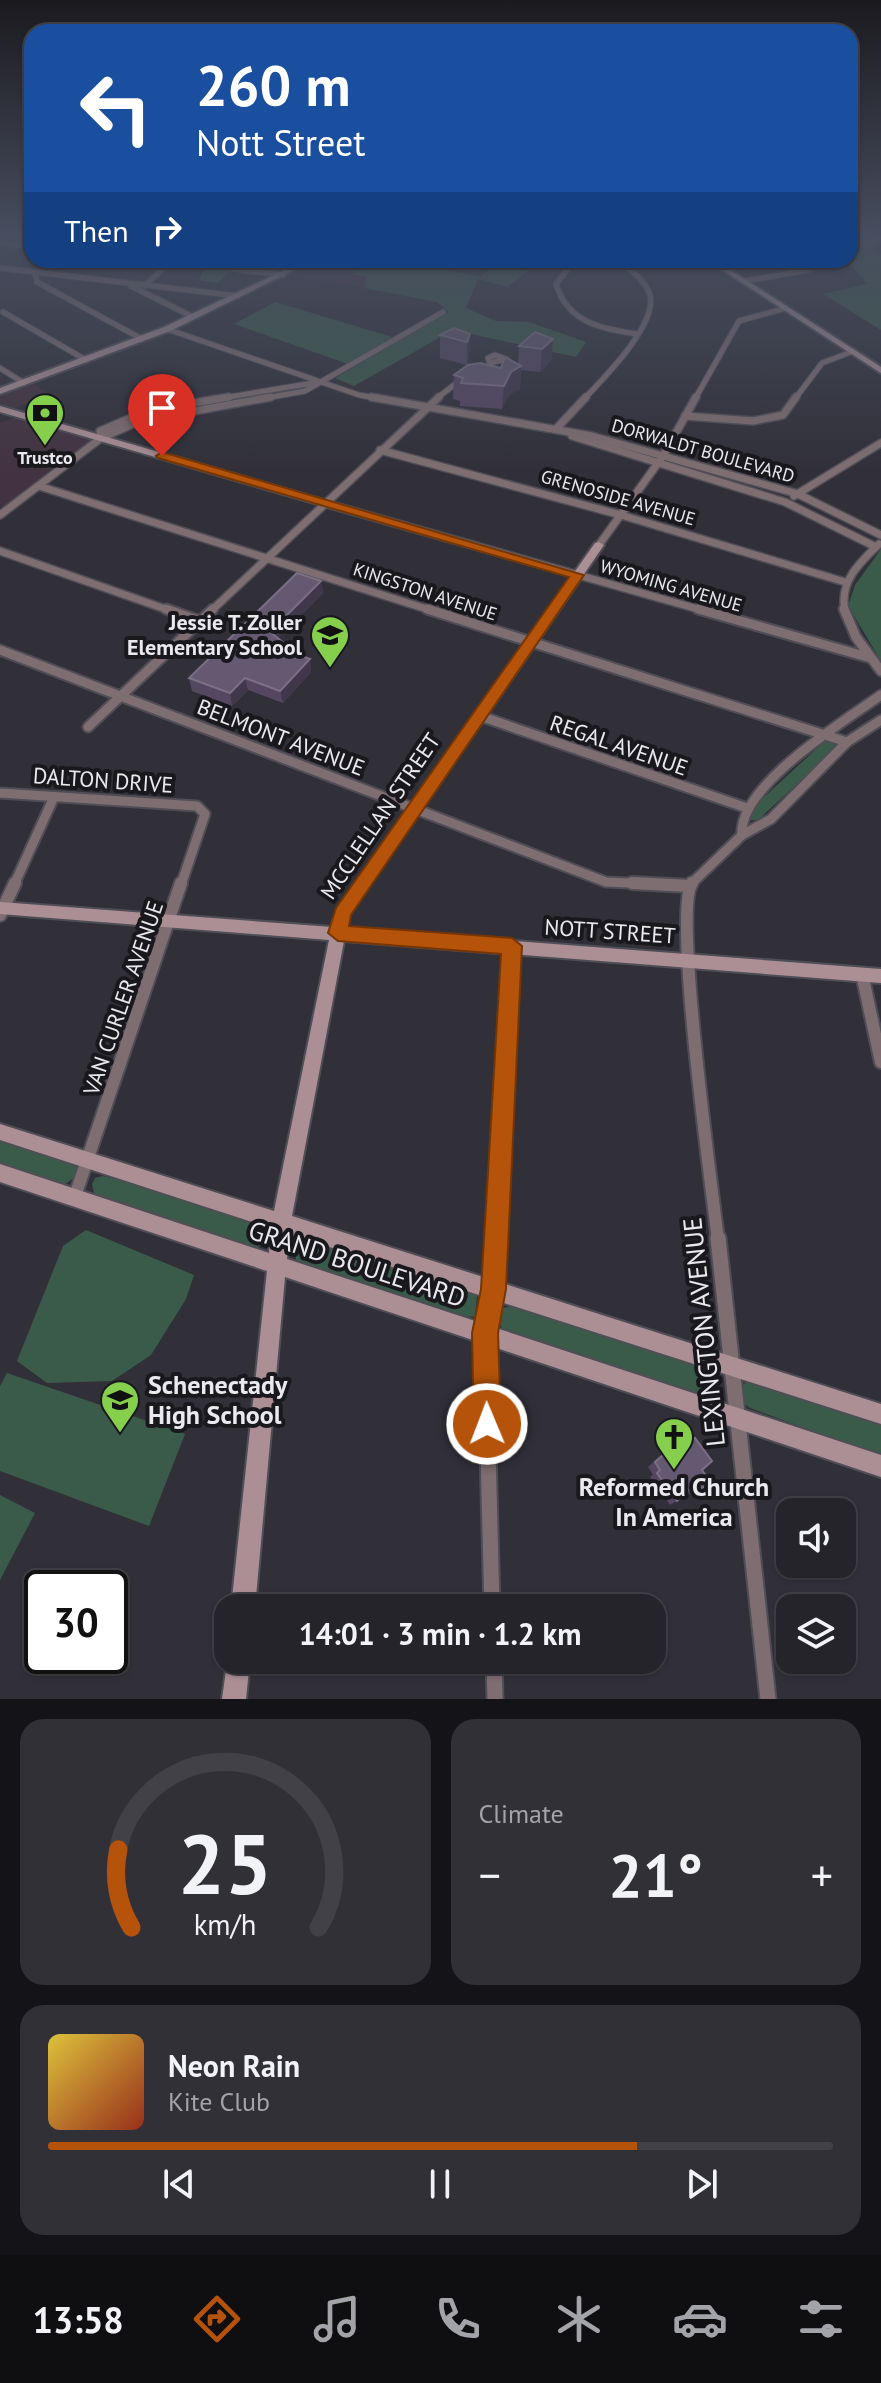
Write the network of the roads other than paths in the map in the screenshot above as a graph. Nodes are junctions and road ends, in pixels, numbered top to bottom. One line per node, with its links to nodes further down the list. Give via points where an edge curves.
1 (5, 313): 15 (street)
2 (95, 313): 13 (street)
3 (185, 313): 10 (street)
4 (201, 313): 10 (street)
5 (441, 313): 22 (street)
6 (569, 313): 12 (street, via 595,327)
7 (649, 313): 12 (street)
8 (767, 313): 26 (street, MCCLELLAN STREET, via 739,321)
9 (794, 313): 14 (street)
10 (193, 317): 11 (street)
11 (167, 329): 13 (street); 22 (street, DORWALDT BOULEVARD)
12 (637, 334): 27 (street)
13 (142, 339): 15 (street)
14 (851, 352): 19 (street); 26 (street, via 822,363 783,415 753,421)
15 (86, 360): 21 (street)
16 (490, 363): 18 (street)
17 (0, 368): 21 (street)
18 (481, 368)
19 (881, 371)
20 (474, 372): 25 (street)
21 (24, 383): 23 (street)
22 (320, 383): 25 (street, DORWALDT BOULEVARD); 28 (street, via 305,391 140,421)
23 (0, 391)
24 (0, 409): 28 (street)
25 (424, 409): 27 (street, DORWALDT BOULEVARD); 30 (street)
26 (685, 416): 31 (street, MCCLELLAN STREET)
27 (556, 429): 31 (street, DORWALDT BOULEVARD); 32 (street, DORWALDT BOULEVARD)
28 (101, 438): 33 (street); 36 (street)
29 (881, 443): 34 (street)
30 (380, 450): 36 (street); 38 (street, GRENOSIDE AVENUE)
31 (663, 456): 32 (street, MCCLELLAN STREET); 34 (street, DORWALDT BOULEVARD)
32 (656, 465): 35 (street, DORWALDT BOULEVARD); 38 (street, MCCLELLAN STREET)
33 (39, 486): 37 (street); 43 (street, KINGSTON AVENUE)
34 (798, 494): 35 (street); 39 (street, DORWALDT BOULEVARD)
35 (785, 502): 41 (street, DORWALDT BOULEVARD)
36 (324, 503): 43 (street); 44 (street, WYOMING AVENUE)
37 (0, 515)
38 (621, 515): 40 (street, MCCLELLAN STREET); 45 (street, GRENOSIDE AVENUE)
39 (881, 535)
40 (599, 545): 44 (street, MCCLELLAN STREET)
41 (878, 545): 45 (street)
42 (0, 551): 46 (street)
43 (267, 559): 46 (street); 47 (street, KINGSTON AVENUE)
44 (577, 575): 47 (street, MCCLELLAN STREET); 49 (street, WYOMING AVENUE)
45 (845, 582): 49 (street, via 841,606)
46 (200, 621): 51 (street)
47 (531, 642): 53 (street, MCCLELLAN STREET); 56 (street, KINGSTON AVENUE)
48 (0, 650): 51 (street, BELMONT AVENUE)
49 (871, 658): 50 (street)
50 (881, 671)
51 (119, 695): 55 (street); 60 (street, BELMONT AVENUE)
52 (881, 695): 56 (street)
53 (480, 716): 60 (street, MCCLELLAN STREET); 61 (street, REGAL AVENUE)
54 (881, 720): 57 (street)
55 (88, 727)
56 (826, 733): 57 (street, KINGSTON AVENUE); 61 (street)
57 (847, 742): 63 (street, via 771,819)
58 (0, 793): 59 (street, DALTON DRIVE)
59 (54, 797): 62 (street, DALTON DRIVE); 65 (street)
60 (415, 808): 64 (street, BELMONT AVENUE, via 606,882); 67 (street, MCCLELLAN STREET, via 342,913)
61 (747, 808): 63 (street)
62 (203, 809): 66 (street, VAN CURLER AVENUE)
63 (742, 835): 64 (street)
64 (689, 886): 69 (street, LEXINGTON AVENUE)
65 (1, 910): 66 (street, NOTT STREET)
66 (170, 920): 67 (street, NOTT STREET); 74 (street, VAN CURLER AVENUE)
67 (338, 933): 68 (street, NOTT STREET); 77 (street, MCCLELLAN STREET)
68 (512, 946): 69 (street, NOTT STREET); 79 (street)
69 (687, 959): 70 (street, NOTT STREET); 81 (street, LEXINGTON AVENUE)
70 (862, 974): 71 (street, NOTT STREET); 72 (street)
71 (881, 976)
72 (881, 1062)
73 (0, 1132): 74 (street, GRAND BOULEVARD)
74 (89, 1161): 76 (street, VAN CURLER AVENUE); 77 (street, GRAND BOULEVARD)
75 (0, 1173): 76 (street, GRAND BOULEVARD)
76 (74, 1199): 78 (street, GRAND BOULEVARD)
77 (281, 1224): 78 (street, MCCLELLAN STREET); 79 (street, GRAND BOULEVARD)
78 (276, 1266): 80 (street, GRAND BOULEVARD); 85 (street, MCCLELLAN STREET)
79 (494, 1289): 80 (street); 81 (street, GRAND BOULEVARD)
80 (485, 1333): 83 (street, GRAND BOULEVARD); 86 (street)
81 (732, 1366): 82 (street, GRAND BOULEVARD); 83 (street, LEXINGTON AVENUE)
82 (881, 1414)
83 (737, 1418): 84 (street, GRAND BOULEVARD); 91 (street, LEXINGTON AVENUE)
84 (881, 1466)
85 (244, 1594)
86 (492, 1594)
87 (237, 1674): 89 (street)
88 (494, 1674): 90 (street)
89 (234, 1699)
90 (495, 1699)
91 (768, 1699)

